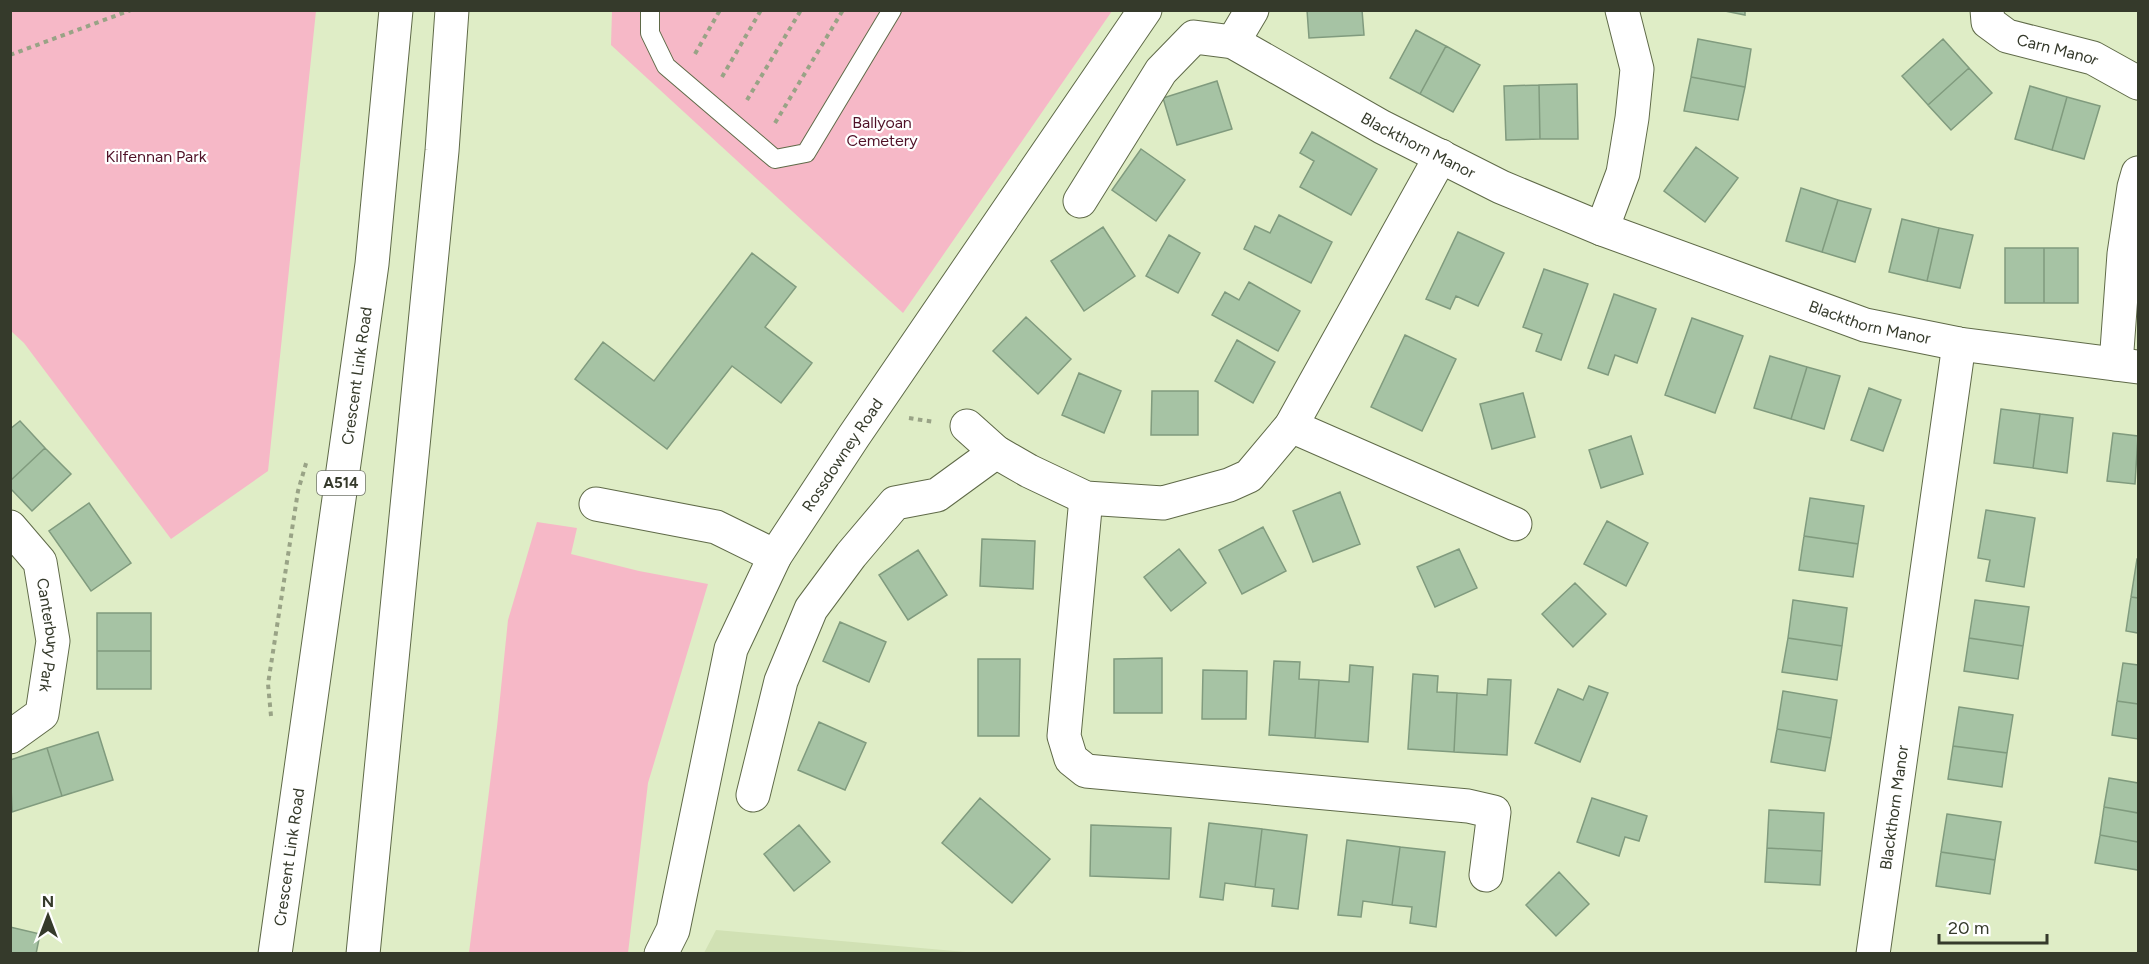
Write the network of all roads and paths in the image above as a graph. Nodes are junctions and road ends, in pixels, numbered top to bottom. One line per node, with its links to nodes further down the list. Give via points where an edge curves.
1 (131, 10): 15 (path)
2 (396, 10): 40 (main road, Crescent Link Road / A514, via 372,264)
3 (452, 10): 38 (main road, via 442,151)
4 (650, 10): 16 (lane, via 650,33 666,66)
5 (720, 10): 16 (path)
6 (761, 10): 18 (path)
7 (801, 10): 19 (path)
8 (843, 10): 20 (path)
9 (892, 10): 20 (lane, via 806,153 775,159)
10 (1145, 10): 34 (main road, Rossdowney Road)
11 (1251, 10): 14 (main road)
12 (1622, 10): 24 (main road, via 1637,69 1623,173)
13 (1987, 10): 17 (main road, Carn Manor, via 1988,22 2007,36 2093,58)
14 (1233, 42): 21 (main road, Blackthorn Manor); 23 (main road, via 1194,37 1161,71)
15 (10, 55)
16 (680, 78): 18 (lane)
17 (2139, 83)
18 (708, 102): 19 (lane)
19 (733, 123): 20 (lane)
20 (761, 147)
21 (1441, 156): 24 (main road, Blackthorn Manor, via 1501,187); 28 (main road)
22 (2139, 173): 26 (main road, via 2124,254)
23 (1080, 201)
24 (1602, 229): 25 (main road, Blackthorn Manor, via 1865,325)
25 (1959, 344): 26 (main road); 39 (main road, Blackthorn Manor)
26 (2128, 365)
27 (967, 426): 29 (main road)
28 (1291, 426): 30 (main road, via 1249,476 1229,485 1163,503); 32 (main road)
29 (996, 452): 30 (main road); 36 (main road, via 937,495 895,503 811,609 781,681)
30 (1086, 498): 37 (main road, via 1064,736 1071,759 1086,771 1468,806 1494,812)
31 (596, 504): 34 (main road, via 716,526)
32 (1515, 524)
33 (10, 527): 35 (main road, Canterbury Park, via 40,562 53,641 42,714)
34 (775, 556): 43 (main road, Rossdowney Road, via 731,649 673,930)
35 (10, 737)
36 (753, 795)
37 (1486, 875)
38 (368, 914): 41 (main road); 42 (main road)
39 (1874, 949)
40 (275, 954)
41 (363, 954)
42 (386, 954)
43 (661, 954)

